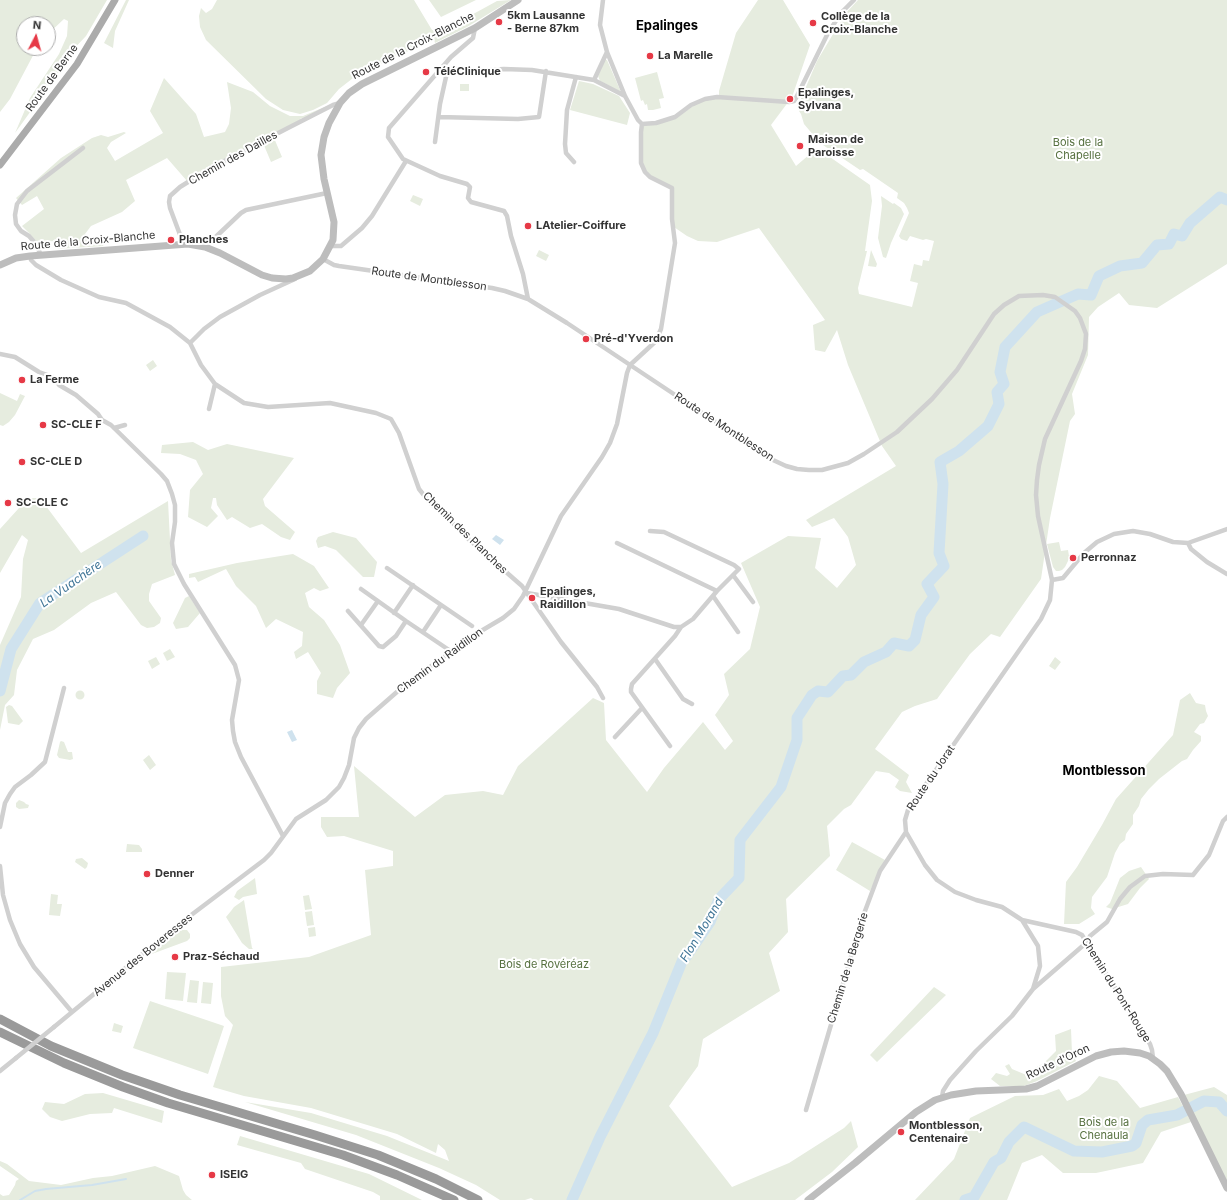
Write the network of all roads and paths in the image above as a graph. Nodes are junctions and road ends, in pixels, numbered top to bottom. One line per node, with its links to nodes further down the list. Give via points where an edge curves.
1 (115, 0): 19 (main road, Route de Berne, via 77,64)
2 (518, 0): 5 (street, Route de la Croix-Blanche)
3 (603, 0): 6 (street, via 600,25)
4 (854, 0): 14 (street, via 841,13 828,33 794,101 717,97 691,105 675,117 656,124)
5 (475, 28): 7 (street, via 473,38 451,57); 12 (street, Route de la Croix-Blanche, via 375,76 349,93)
6 (607, 52): 10 (street); 11 (street)
7 (446, 67): 8 (street, via 470,71); 13 (street); 17 (street, via 388,128 388,137)
8 (546, 71): 9 (street); 13 (street, via 539,118)
9 (576, 77): 10 (street); 18 (street, via 567,108 565,144 566,153)
10 (594, 80): 11 (street)
11 (625, 96): 14 (street)
12 (340, 103): 20 (street, Route de la Croix-Blanche, via 329,123 321,155); 21 (street, Chemin des Dailles, via 286,129 180,187 170,196 169,202)
13 (439, 116): 15 (street)
14 (642, 124): 32 (street, via 641,162 645,172 672,188 675,243 661,329 655,342)
15 (435, 142)
16 (83, 148): 24 (street, via 28,191 17,204 16,224 35,243)
17 (406, 161): 22 (street, via 362,228 341,246); 29 (street, via 440,176 467,184 470,187 468,198 471,202 504,211)
18 (574, 162)
19 (0, 165)
20 (327, 193): 22 (street, Route de la Croix-Blanche, via 334,227); 23 (street, via 241,212)
21 (182, 240)
22 (331, 246): 26 (street, Route de la Croix-Blanche)
23 (205, 247): 24 (street, Route de la Croix-Blanche, via 188,244); 28 (street, Route de la Croix-Blanche, via 262,275 286,279)
24 (41, 255): 25 (street, Route de la Croix-Blanche)
25 (30, 256): 27 (street, Route de la Croix-Blanche, via 16,258); 30 (street, Chemin des Planches, via 30,260 36,265 57,277 99,297 126,303 170,327)
26 (323, 259): 28 (street, Route de la Croix-Blanche, via 310,271); 29 (street, Route de Montblesson, via 339,266 492,288)
27 (0, 265)
28 (299, 276): 30 (street, via 220,317)
29 (528, 299): 32 (street, Route de Montblesson)
30 (190, 343): 33 (street, Chemin des Planches, via 201,365)
31 (0, 354): 36 (street, via 15,357 39,372 53,376 59,385 81,399 103,421)
32 (630, 364): 37 (street, Route de Montblesson, via 773,460 797,469 822,470 848,463 909,422 956,370 994,314 1004,305 1019,296 1055,297 1075,311 1080,318 1086,334 1085,349 1082,361 1045,439); 49 (street, Chemin du Raidillon, via 617,424 610,443 561,516)
33 (215, 384): 34 (street); 49 (street, Chemin des Planches, via 244,403 268,407 330,403 376,413 391,420 399,433 419,488 426,498)
34 (209, 409)
35 (125, 426): 36 (street)
36 (114, 428): 73 (street, via 161,474 171,490 175,510 172,543 174,564 235,665 239,680 232,720 235,742)
37 (1036, 495): 45 (street, Route du Jorat, via 1042,538)
38 (1227, 529): 41 (street)
39 (650, 531): 44 (street, via 664,532 734,565 739,569)
40 (617, 543): 48 (street)
41 (1188, 543): 43 (street, via 1191,549); 45 (street, via 1173,542 1133,531 1114,534 1096,542 1063,578)
42 (387, 568): 46 (street)
43 (1227, 574)
44 (733, 575): 48 (street); 52 (street)
45 (1052, 580): 72 (street, Route du Jorat, via 1050,600 1041,619 908,810 905,820)
46 (413, 585): 53 (street); 55 (street)
47 (361, 589): 51 (street)
48 (717, 591): 50 (street)
49 (526, 592): 59 (street, via 619,609); 62 (street, Chemin du Raidillon, via 509,613); 65 (street)
50 (713, 596): 59 (street, via 693,619); 61 (street)
51 (378, 601): 55 (street); 57 (street)
52 (753, 602)
53 (441, 605): 58 (street); 60 (street)
54 (348, 611): 57 (street)
55 (394, 613): 56 (street)
56 (406, 621): 57 (street, via 396,636 383,647 379,646); 60 (street)
57 (361, 625)
58 (472, 626)
59 (680, 627): 63 (street)
60 (423, 632): 62 (street)
61 (738, 632)
62 (452, 652): 73 (street, Chemin du Raidillon, via 406,684 363,724 354,738 348,769 339,787 326,800 296,819)
63 (655, 659): 66 (street, via 683,699); 67 (street, via 630,689)
64 (64, 688): 71 (street, via 46,759 41,767 10,794 5,803)
65 (603, 698)
66 (692, 704)
67 (642, 708): 68 (street); 69 (street)
68 (615, 737)
69 (670, 746)
70 (1227, 817): 76 (street, via 1208,855 1193,874 1145,876 1130,887 1107,922 1090,936)
71 (0, 828)
72 (906, 832): 75 (street, via 925,865 938,880 955,892 1002,907); 84 (street, Chemin de la Bergerie, via 880,871 862,919)
73 (283, 836): 78 (street, Avenue des Boveresses, via 264,860)
74 (0, 866): 78 (street, via 3,895 20,944 34,967)
75 (1022, 920): 76 (street, Chemin du Pont-Rouge, via 1076,932 1082,935); 77 (street, via 1038,946 1040,966)
76 (1086, 943): 77 (street); 81 (street, Chemin du Pont-Rouge, via 1150,1044)
77 (1033, 989): 83 (street, via 1012,1016 950,1080)
78 (72, 1012): 82 (street, Avenue des Boveresses, bridge)
79 (0, 1019): 87 (highway, via 51,1046 122,1075 378,1156 436,1179)
80 (0, 1032): 86 (highway, via 64,1063 123,1087 343,1155)
81 (1153, 1058): 83 (street, Route d'Oron, via 1134,1052 1111,1052 1096,1056 1033,1087 1016,1090 976,1090); 85 (street, Route d'Oron, via 1167,1071 1184,1100)
82 (0, 1072)
83 (942, 1097): 88 (street, Route d'Oron, via 916,1112)
84 (806, 1110)
85 (1227, 1188)
86 (454, 1200)
87 (478, 1200)
88 (808, 1200)

